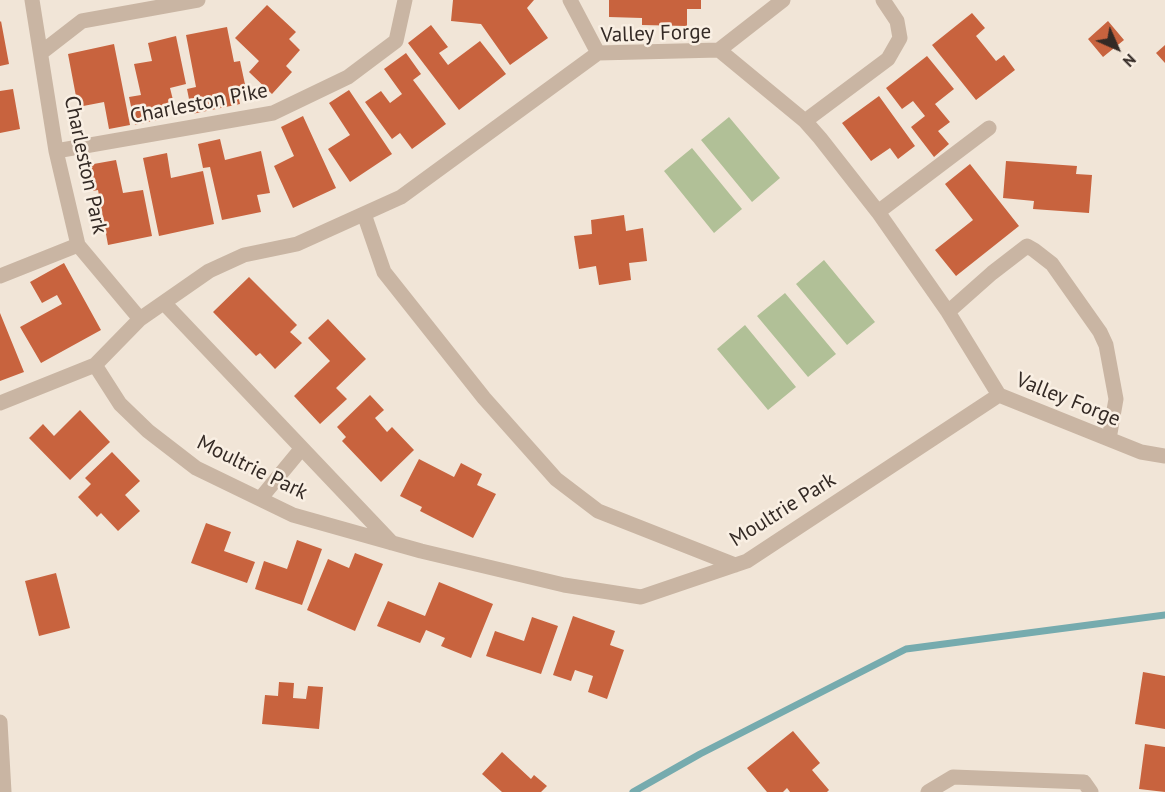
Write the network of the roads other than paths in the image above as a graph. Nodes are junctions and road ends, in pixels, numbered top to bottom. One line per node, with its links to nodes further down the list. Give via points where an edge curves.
1 (32, 0): 8 (street, Charleston Park)
2 (198, 0): 8 (street, via 82,21)
3 (405, 0): 12 (street, Charleston Pike, via 396,41 348,77 273,113)
4 (783, 0): 7 (street)
5 (883, 0): 10 (street, via 897,21 900,38 888,58)
6 (572, 1): 9 (street)
7 (719, 50): 9 (street, Valley Forge); 10 (street, Valley Forge)
8 (42, 52): 12 (street, Charleston Park)
9 (598, 53): 14 (street, Valley Forge, via 401,197)
10 (805, 121): 13 (street, Valley Forge)
11 (990, 128): 13 (street)
12 (56, 151): 15 (street, Charleston Park)
13 (879, 212): 18 (street, Valley Forge)
14 (364, 214): 17 (street, Valley Forge, via 297,244 244,255 209,271); 28 (street, via 384,272 484,398 556,479 598,511)
15 (78, 246): 16 (street); 19 (street, Charleston Park)
16 (0, 276)
17 (165, 304): 19 (street, Valley Forge); 24 (street, Moultrie Park)
18 (948, 312): 21 (street, Valley Forge); 23 (street, via 1027,246 1035,250 1052,264 1106,345 1116,399)
19 (140, 319): 20 (street, Valley Forge)
20 (96, 365): 22 (street, Valley Forge); 26 (street, Moultrie Park, via 120,404 148,430 196,468)
21 (999, 395): 23 (street, Valley Forge); 28 (street, Moultrie Park, via 747,561)
22 (0, 403)
23 (1109, 440): 25 (street, Valley Forge)
24 (302, 448): 26 (street); 27 (street, Moultrie Park)
25 (1165, 456)
26 (260, 499): 27 (street, Moultrie Park, via 293,515)
27 (392, 543): 28 (street, Moultrie Park, via 564,585 641,597)
28 (735, 565)
29 (0, 722): 30 (street)
30 (4, 792)
31 (928, 792): 32 (street, via 953,777 1084,782)
32 (1091, 792)

